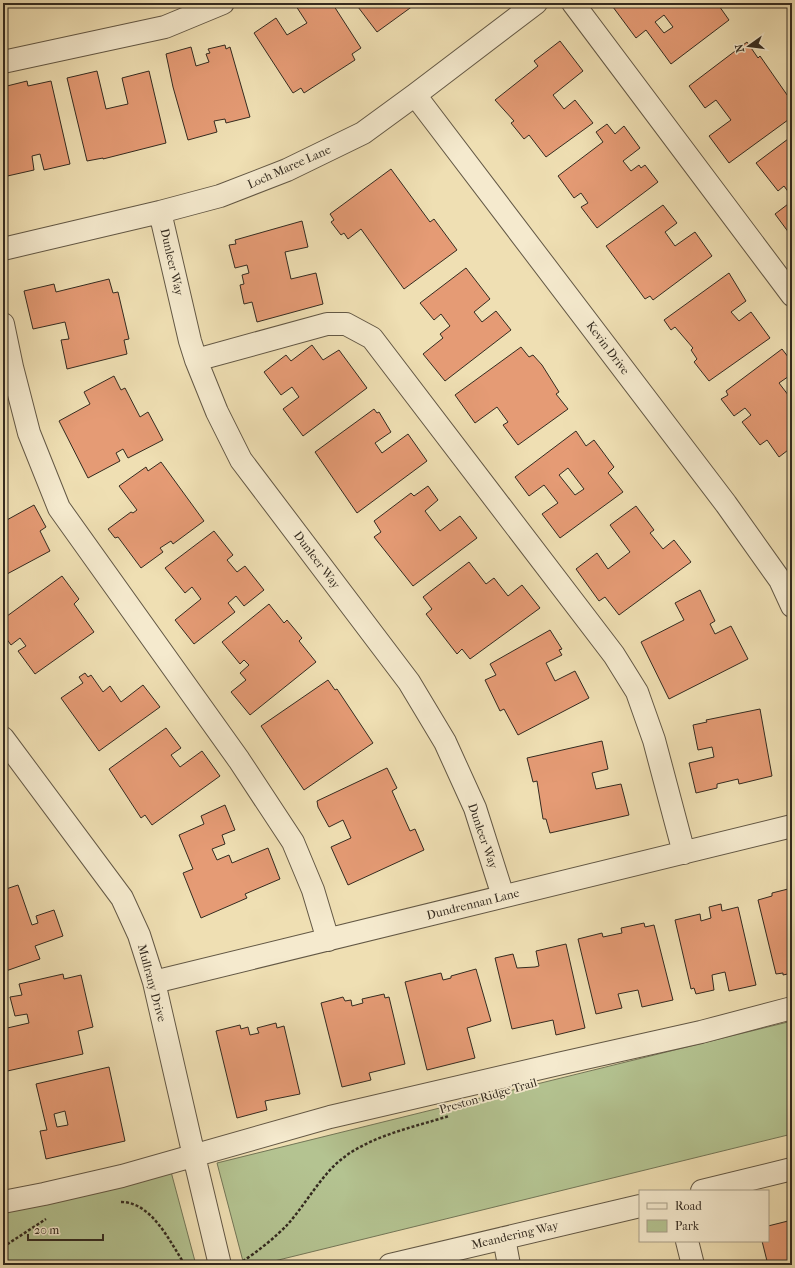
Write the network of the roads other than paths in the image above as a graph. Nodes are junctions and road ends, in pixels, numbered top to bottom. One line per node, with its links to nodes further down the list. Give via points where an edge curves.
1 (223, 3): 4 (street, via 165,27)
2 (536, 3): 5 (street, Loch Maree Lane)
3 (573, 3): 8 (street)
4 (3, 62)
5 (415, 96): 6 (street, Loch Maree Lane, via 363,133 287,170 220,196); 11 (street, Kevin Drive, via 726,504 780,580)
6 (160, 212): 7 (street, Loch Maree Lane); 10 (street, Dunleer Way)
7 (3, 249)
8 (792, 295)
9 (3, 324): 16 (street, via 29,433 59,508 239,760 293,842 314,890)
10 (196, 360): 14 (street, via 327,324 346,324 372,338 614,655 637,692 654,740); 15 (street, Dunleer Way, via 217,412 242,460 410,682 445,742 475,808)
11 (792, 606)
12 (3, 738): 17 (street, Mullrany Drive, via 122,898 139,935)
13 (792, 826): 14 (street, Dundrennan Lane)
14 (684, 853): 15 (street, Dundrennan Lane)
15 (503, 896): 16 (street, Dundrennan Lane)
16 (328, 940): 17 (street, Dundrennan Lane)
17 (154, 982): 19 (street, Mullrany Drive)
18 (792, 1008): 19 (street, via 701,1032 330,1117)
19 (194, 1156): 22 (street, via 122,1176); 26 (street, Mullrany Drive)
20 (792, 1169): 21 (street)
21 (706, 1190)
22 (3, 1202)
23 (639, 1206): 24 (street, Meandering Way)
24 (504, 1238): 27 (street, Meandering Way); 28 (street)
25 (687, 1242): 29 (street)
26 (231, 1264)
27 (390, 1265)
28 (509, 1265)
29 (693, 1265)

